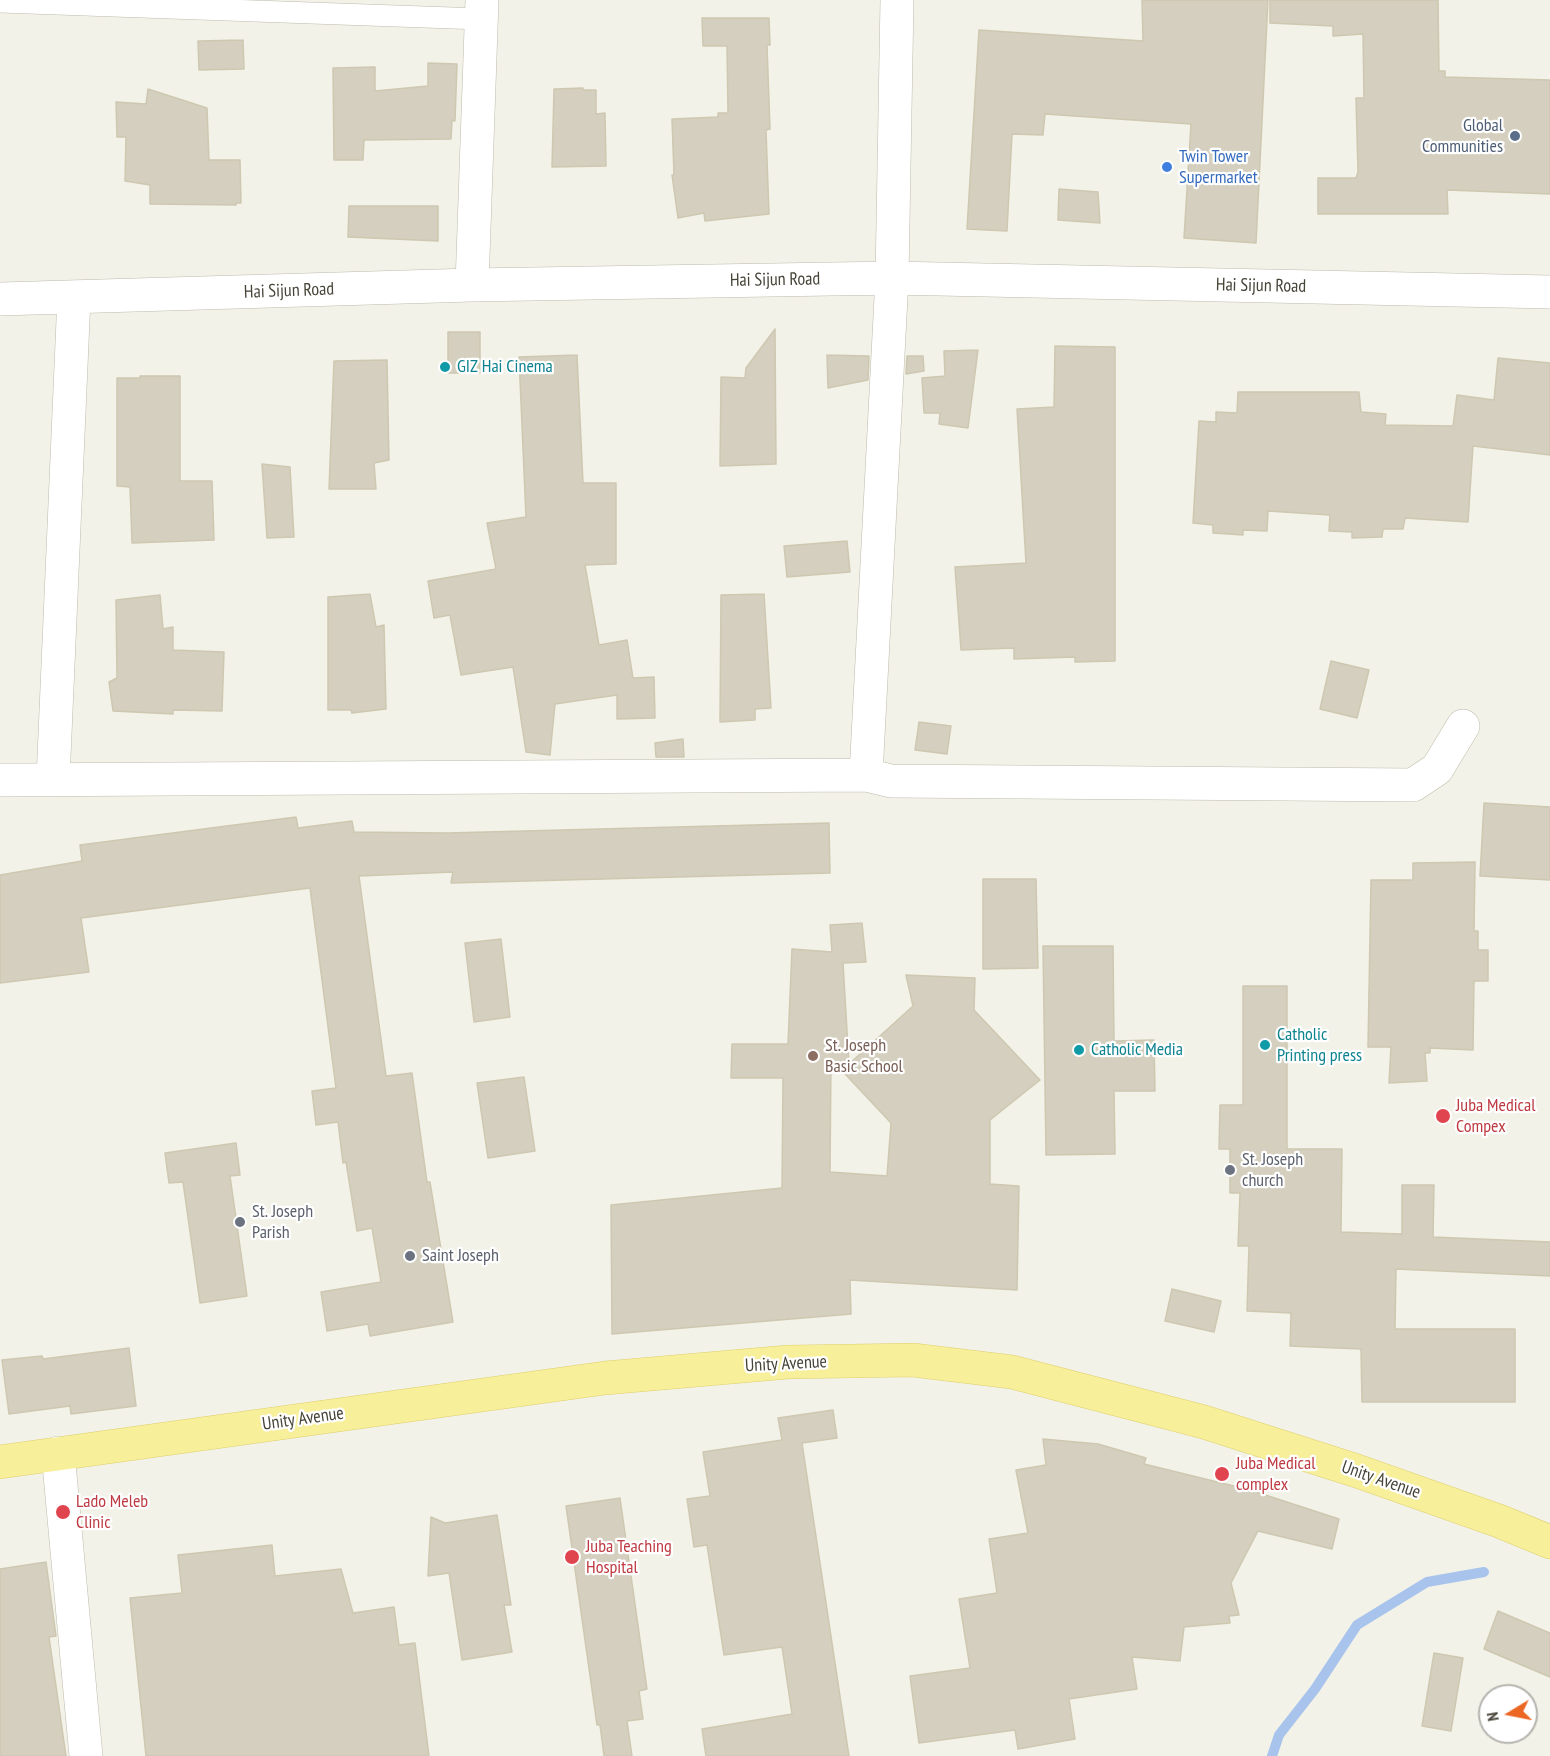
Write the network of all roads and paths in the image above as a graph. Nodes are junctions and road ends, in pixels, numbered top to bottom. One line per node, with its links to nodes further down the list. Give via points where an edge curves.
1 (897, 0): 4 (street)
2 (0, 3): 3 (lane)
3 (482, 10): 5 (street)
4 (892, 278): 5 (street, Hai Sijun Road); 6 (street, Hai Sijun Road); 10 (street)
5 (472, 285): 7 (street, Hai Sijun Road)
6 (1550, 292)
7 (74, 297): 8 (street, Hai Sijun Road); 12 (street)
8 (0, 299)
9 (1463, 726): 10 (street, via 1437,769 1413,785 891,781)
10 (866, 775): 12 (street)
11 (0, 780): 12 (street)
12 (53, 780)
13 (58, 1453): 14 (main road, Unity Avenue); 15 (main road, Unity Avenue, via 605,1378 788,1362 913,1360 1012,1372 1204,1422 1357,1471); 16 (street)
14 (0, 1462)
15 (1550, 1542)
16 (86, 1756)

